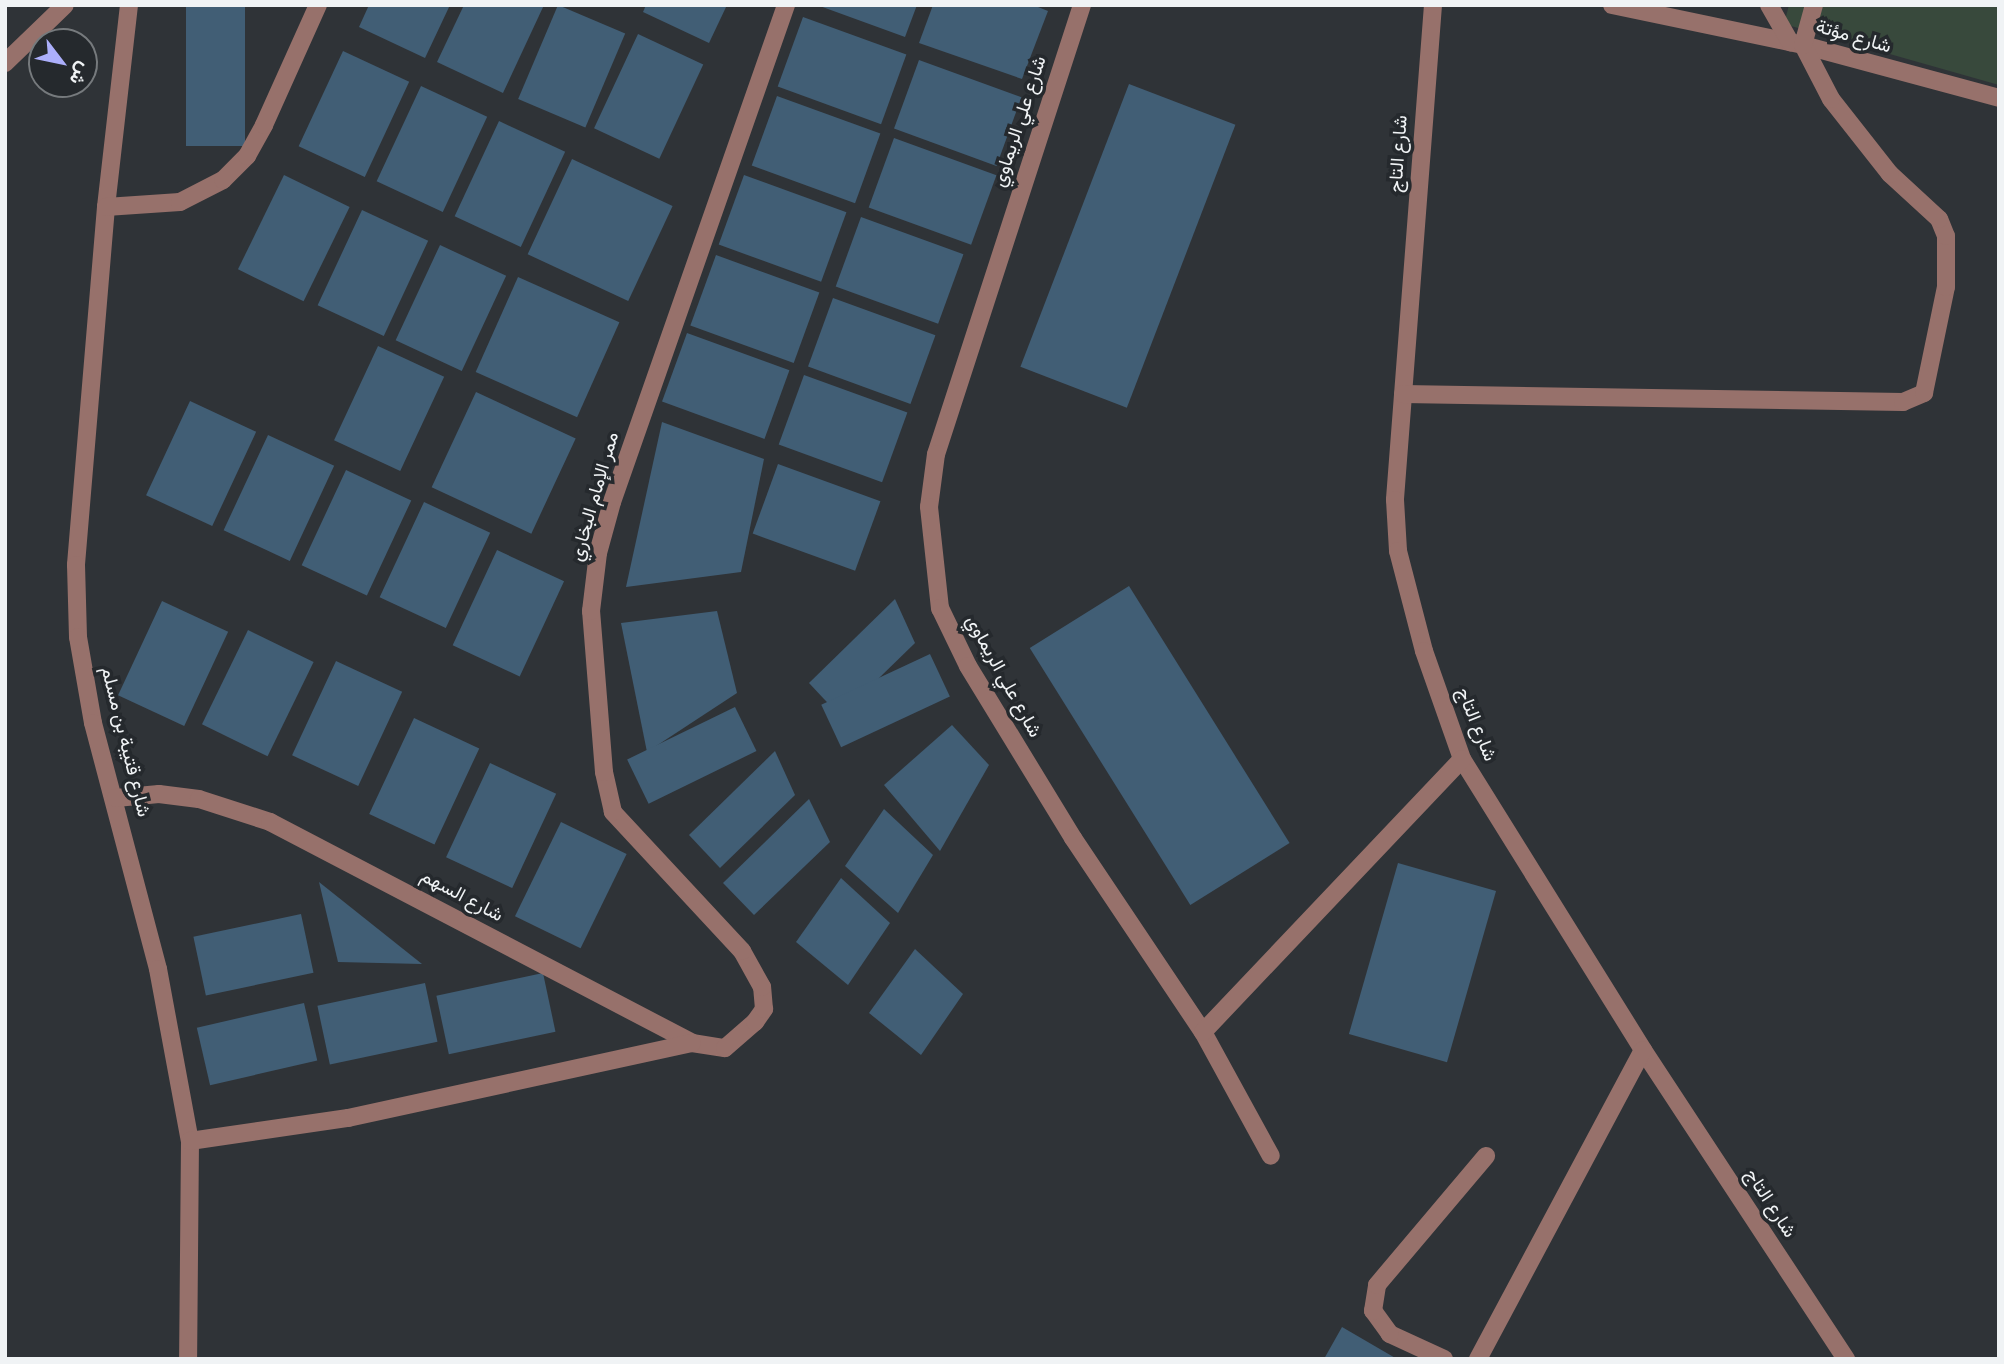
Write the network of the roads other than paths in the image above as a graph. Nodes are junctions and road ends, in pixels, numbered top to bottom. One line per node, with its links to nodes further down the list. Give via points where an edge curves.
1 (65, 5): 11 (street)
2 (129, 5): 13 (street, شارع قتيبة بن مسلم)
3 (318, 5): 13 (street, via 264,125 247,156 223,180 180,202)
4 (786, 5): 17 (street, ممر الإمام البخاري, via 612,502 598,553 591,611 604,772 613,812 743,951 762,987)
5 (1082, 5): 18 (street, شارع علي الريماوي, via 936,454 929,508 932,555 940,608 968,666 1073,838)
6 (1433, 5): 14 (street, شارع التاج)
7 (1612, 5): 10 (street, شارع مؤتة)
8 (1769, 5): 10 (street)
9 (1814, 5): 10 (street)
10 (1796, 44): 12 (street, شارع مؤتة); 14 (street, via 1860,139 1890,174 1932,211 1946,236 1946,288 1924,393 1903,402)
11 (5, 63)
12 (1999, 98)
13 (106, 207): 16 (street, شارع قتيبة بن مسلم, via 76,565 78,637 93,723)
14 (1403, 394): 15 (street, شارع التاج, via 1395,500 1398,551 1424,651)
15 (1462, 759): 18 (street); 20 (street, شارع التاج)
16 (117, 798): 19 (street, شارع السهم, via 159,794 199,799 270,822); 21 (street, شارع قتيبة بن مسلم, via 158,969)
17 (764, 1009): 19 (street, شارع السهم, via 742,1037 724,1048)
18 (1203, 1032): 22 (street, شارع علي الريماوي)
19 (692, 1043): 21 (street, via 348,1118)
20 (1643, 1050): 26 (street); 27 (street, شارع التاج)
21 (190, 1141): 24 (street, شارع قتيبة بن مسلم)
22 (1271, 1156)
23 (1486, 1156): 25 (street, via 1377,1285 1373,1311 1390,1334)
24 (188, 1359)
25 (1444, 1359)
26 (1478, 1359)
27 (1846, 1359)

